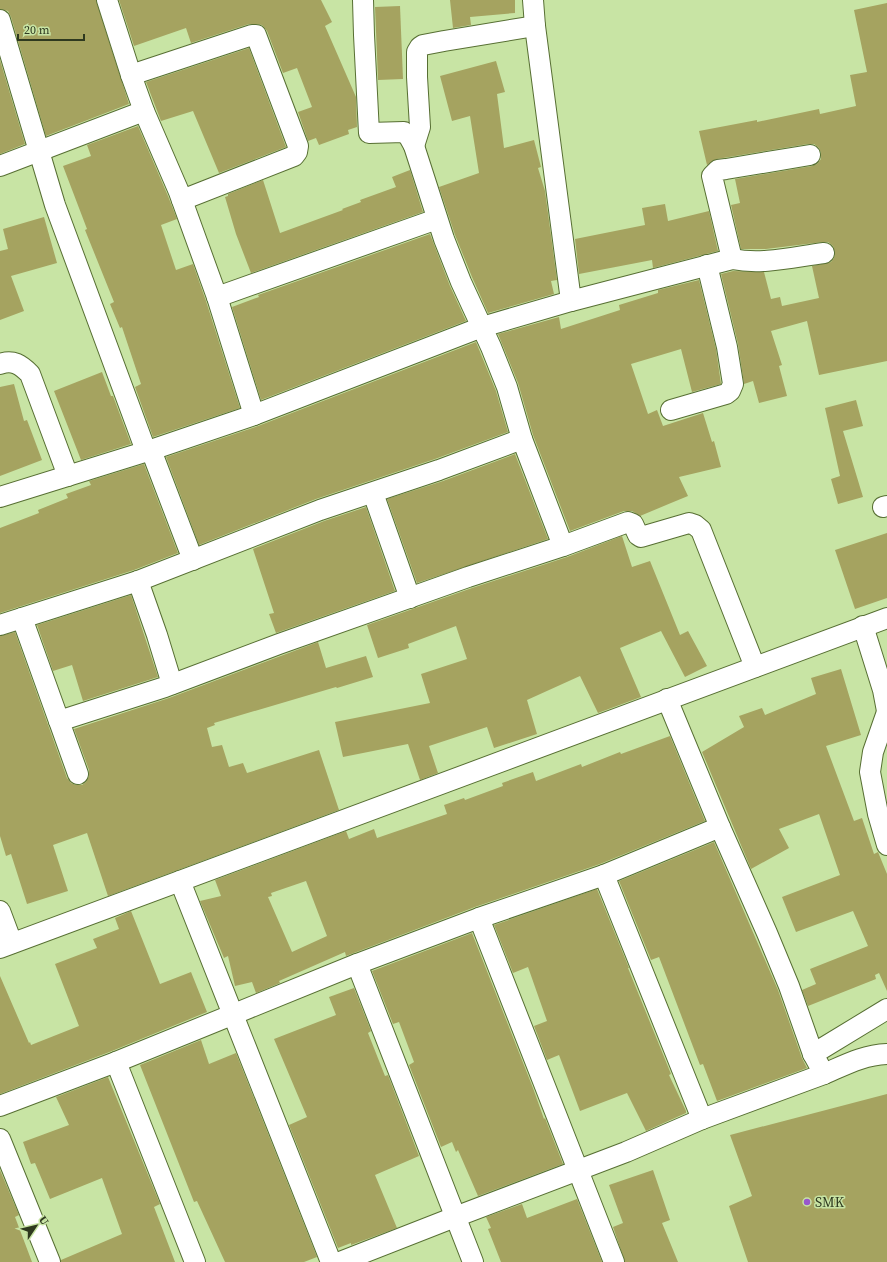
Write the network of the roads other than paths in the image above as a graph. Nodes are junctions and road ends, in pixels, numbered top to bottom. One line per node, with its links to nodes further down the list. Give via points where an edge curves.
1 (107, 0): 7 (street)
2 (363, 0): 9 (street, via 369,133 404,132)
3 (533, 0): 5 (street)
4 (0, 20): 6 (street)
5 (536, 26): 9 (street, via 423,45 417,52 420,127); 19 (street)
6 (5, 50): 10 (street)
7 (131, 74): 8 (street); 13 (street, via 256,35 298,146 297,152 294,156)
8 (144, 111): 10 (street); 13 (street)
9 (414, 146): 14 (street)
10 (39, 150): 12 (street); 25 (street, via 55,205)
11 (810, 155): 16 (street, via 714,173 712,176)
12 (0, 166)
13 (182, 200): 18 (street)
14 (437, 219): 18 (street); 20 (street)
15 (824, 253): 16 (street, via 761,262)
16 (732, 259): 17 (street)
17 (708, 265): 19 (street); 22 (street, via 727,347 732,388 726,394)
18 (217, 297): 23 (street)
19 (571, 301): 20 (street)
20 (482, 327): 23 (street); 24 (street, via 507,387)
21 (0, 364): 26 (street, via 18,363 30,374)
22 (671, 410)
23 (254, 415): 25 (street)
24 (522, 439): 27 (street); 29 (street)
25 (148, 451): 26 (street); 30 (street)
26 (68, 476): 28 (street)
27 (373, 493): 30 (street, via 320,510); 32 (street)
28 (0, 497)
29 (563, 546): 32 (street); 37 (street, via 628,522 633,524 638,535 642,537 689,523 695,525 701,530)
30 (193, 560): 31 (street)
31 (138, 581): 33 (street); 38 (street)
32 (410, 598): 38 (street)
33 (22, 618): 35 (street); 41 (street)
34 (887, 618): 36 (street)
35 (0, 625)
36 (863, 626): 37 (street); 40 (street)
37 (755, 667): 39 (street)
38 (172, 684): 41 (street)
39 (667, 699): 43 (street); 46 (street)
40 (887, 711): 44 (street, via 872,752 870,772)
41 (59, 721): 42 (street)
42 (78, 774)
43 (720, 827): 45 (street); 53 (street, via 767,932)
44 (887, 845)
45 (604, 876): 48 (street); 58 (street)
46 (180, 881): 49 (street); 52 (street)
47 (0, 910): 49 (street)
48 (479, 918): 50 (street); 60 (street)
49 (6, 946)
50 (357, 964): 52 (street); 61 (street)
51 (887, 1009): 53 (street)
52 (233, 1013): 55 (street); 64 (street)
53 (813, 1054): 56 (street)
54 (887, 1054): 56 (street, via 853,1060)
55 (116, 1062): 57 (street); 63 (street)
56 (824, 1074): 58 (street)
57 (0, 1106)
58 (702, 1119): 60 (street)
59 (0, 1139): 62 (street)
60 (578, 1171): 61 (street); 67 (street)
61 (455, 1216): 65 (street); 66 (street)
62 (50, 1262)
63 (195, 1262)
64 (331, 1262)
65 (340, 1262)
66 (473, 1262)
67 (614, 1262)

